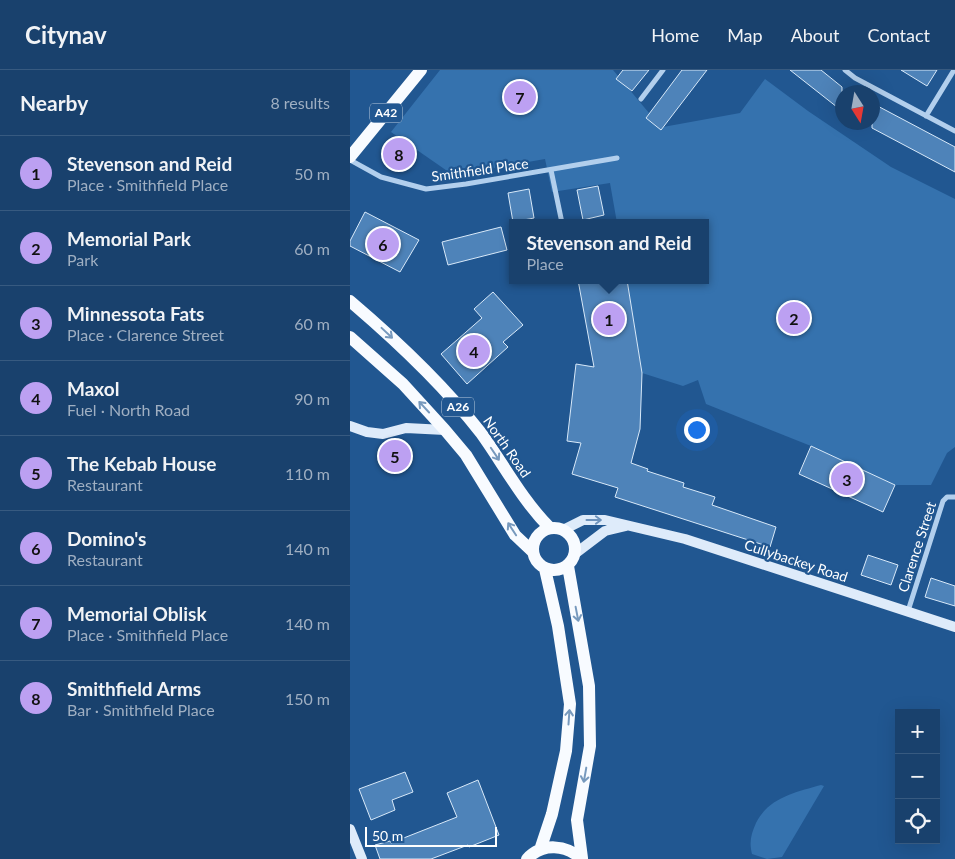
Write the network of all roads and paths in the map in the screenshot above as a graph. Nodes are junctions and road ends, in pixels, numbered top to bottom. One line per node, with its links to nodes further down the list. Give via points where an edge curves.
1 (421, 70): 8 (main road, A42)
2 (664, 70): 5 (street)
3 (845, 70): 6 (street)
4 (954, 70): 6 (street)
5 (641, 99)
6 (926, 116): 7 (street)
7 (955, 131)
8 (350, 158): 10 (street, Smithfield Place, via 382,177 426,189)
9 (617, 158): 10 (street, Smithfield Place)
10 (551, 170): 11 (street)
11 (561, 219)
12 (350, 301): 18 (main road, North Road / A26, one-way to 18, via 416,360 480,433 534,511)
13 (350, 337): 15 (main road, A26, one-way to 13, via 403,384)
14 (350, 426): 15 (main road, via 383,434 406,428)
15 (445, 430): 19 (main road, A26, one-way to 15, via 515,534 466,455)
16 (955, 497): 23 (street, Clarence Street, via 947,497 943,501)
17 (627, 526): 18 (main road, Cullybackey Road, one-way to 17, via 583,520 605,520); 20 (main road, Cullybackey Road, via 605,531); 23 (main road, Cullybackey Road, via 685,539)
18 (557, 529): 19 (main road, via 539,534); 20 (main road, A26, via 573,539)
19 (533, 552): 22 (main road, A26, via 535,559)
20 (576, 552): 21 (main road)
21 (568, 566): 22 (main road); 29 (main road, one-way to 29, via 589,686 590,746 577,820)
22 (546, 569): 26 (main road, A26, one-way to 22, via 566,751 570,704)
23 (908, 612): 24 (main road, Cullybackey Road)
24 (955, 628)
25 (350, 829): 27 (main road)
26 (540, 850): 28 (main road); 29 (main road, via 563,848)
27 (362, 859)
28 (527, 859)
29 (582, 859)

